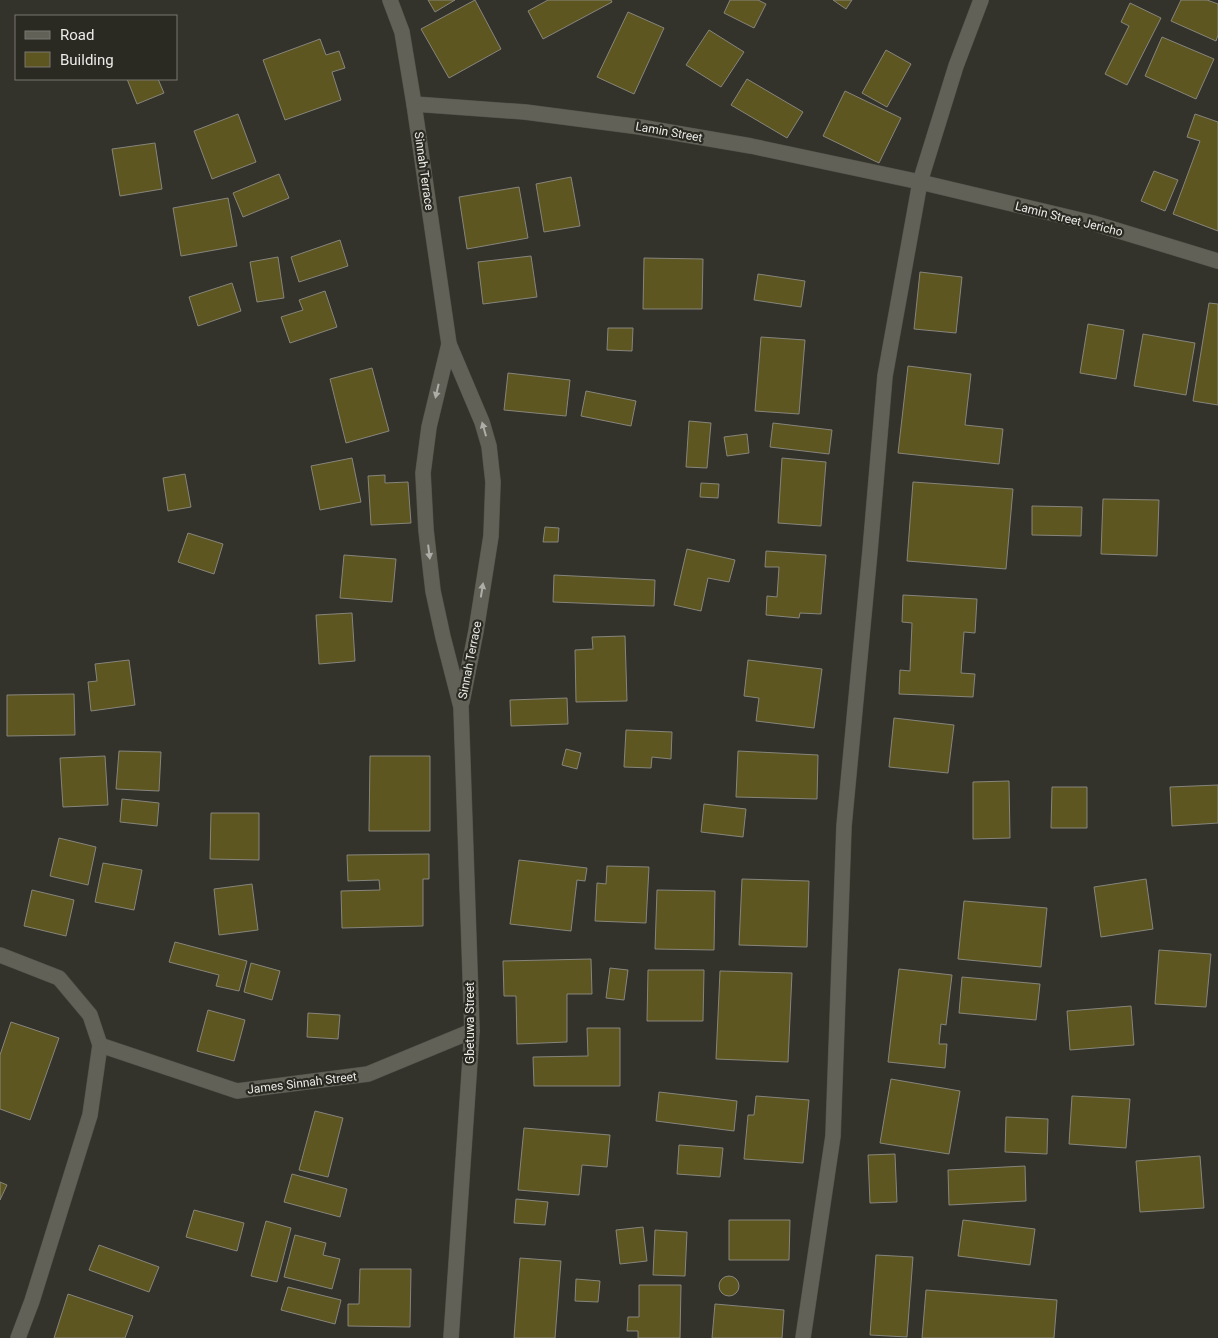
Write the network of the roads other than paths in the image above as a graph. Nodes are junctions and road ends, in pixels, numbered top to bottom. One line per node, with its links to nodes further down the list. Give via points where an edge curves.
1 (390, 0): 3 (street, Sinnah Terrace, via 402,32)
2 (981, 0): 4 (street, via 956,66)
3 (414, 104): 4 (street, Lamin Street, via 525,112 640,127 751,146); 6 (street, Sinnah Terrace)
4 (920, 182): 5 (street, Lamin Street Jericho, via 1093,223); 13 (street, via 885,376 844,826 834,1136)
5 (1218, 261)
6 (449, 344): 7 (street, Sinnah Terrace, one-way to 7, via 429,427 423,473 433,591); 7 (street, Sinnah Terrace, one-way to 6, via 491,536 493,482 489,446 482,422)
7 (461, 706): 9 (street, Gbetuwa Street)
8 (0, 955): 10 (street, via 59,978 90,1015)
9 (472, 1031): 10 (street, James Sinnah Street, via 368,1074 238,1091); 12 (street, Gbetuwa Street)
10 (100, 1045): 11 (street, via 90,1115)
11 (18, 1338)
12 (451, 1338)
13 (803, 1338)

